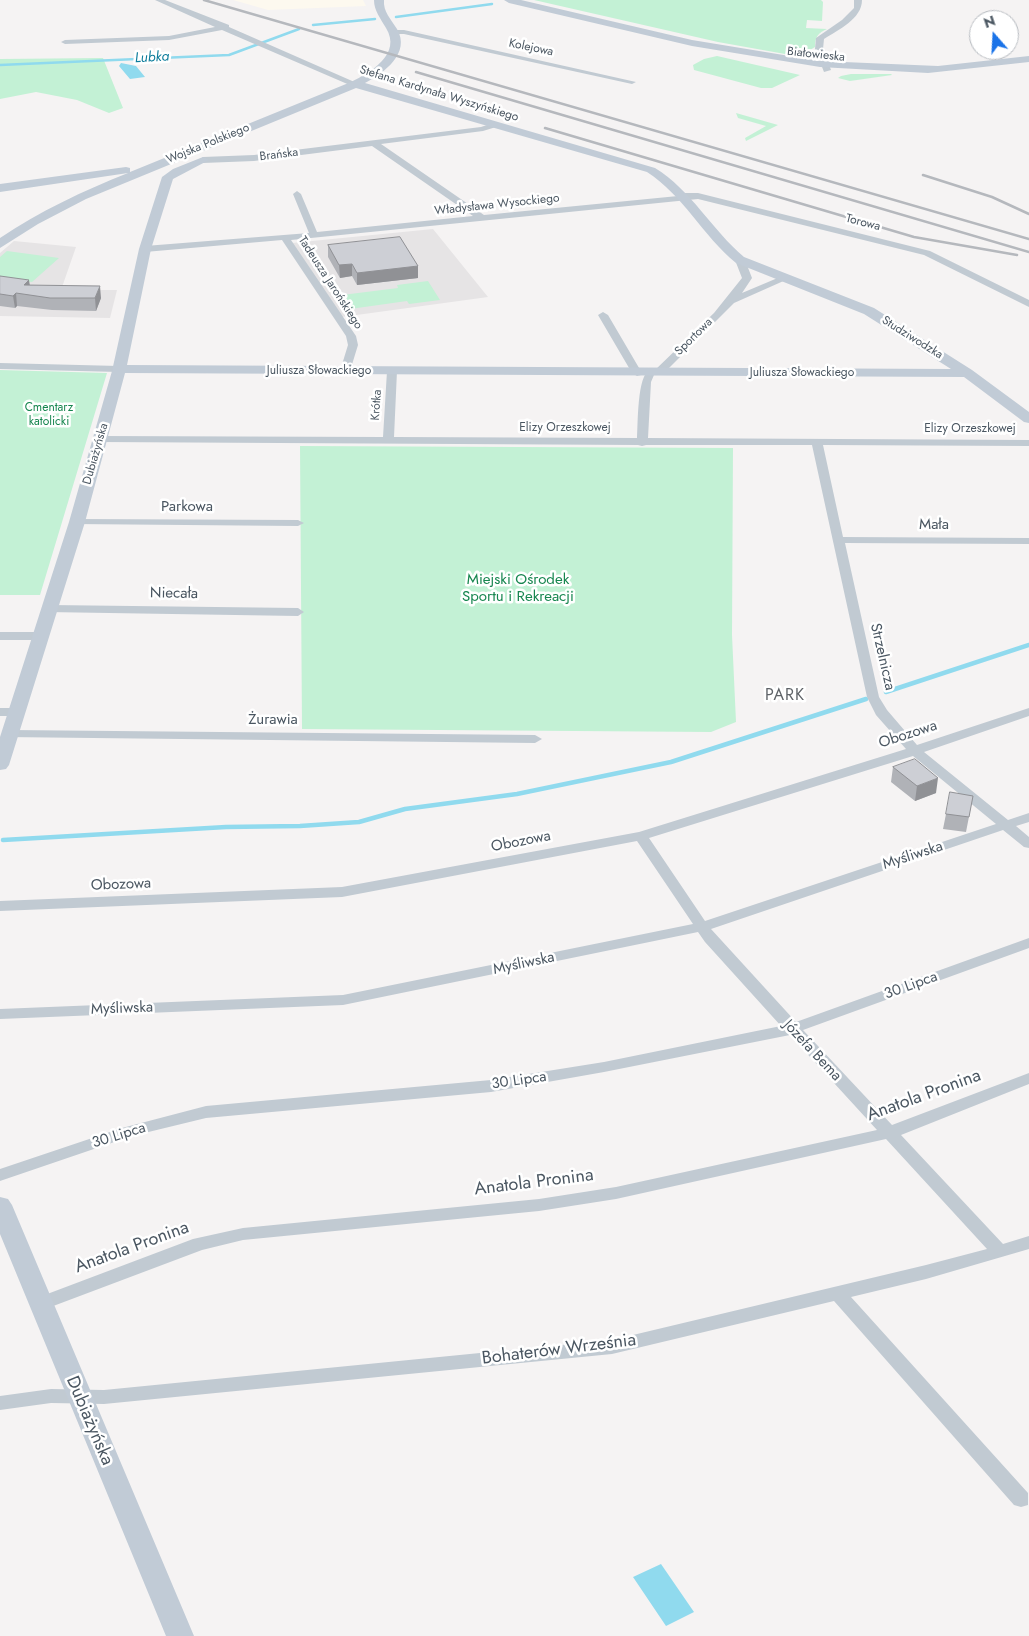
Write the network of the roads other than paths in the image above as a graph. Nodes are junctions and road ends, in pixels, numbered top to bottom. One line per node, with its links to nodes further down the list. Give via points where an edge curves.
1 (159, 0): 5 (street, Stefana Kardynała Wyszyńskiego)
2 (379, 0): 6 (street, via 378,5)
3 (509, 0): 8 (street, Białowieska)
4 (858, 0): 10 (street, via 858,8 853,15 820,38 819,49)
5 (226, 28): 7 (street, via 169,38); 13 (street, Stefana Kardynała Wyszyńskiego)
6 (395, 37): 12 (street, Kolejowa, via 426,37); 13 (street, Wojska Polskiego, via 389,59 380,70)
7 (65, 42)
8 (692, 43): 10 (street, Białowieska)
9 (1029, 59): 11 (street, Białowieska)
10 (826, 68): 11 (street, Białowieska, via 890,72)
11 (940, 69)
12 (632, 82)
13 (355, 84): 14 (street, Stefana Kardynała Wyszyńskiego); 16 (street, Wojska Polskiego)
14 (493, 125): 15 (street, Brańska); 22 (street, Stefana Kardynała Wyszyńskiego, via 651,170 667,180)
15 (374, 143): 17 (street, Brańska, via 254,158); 23 (street)
16 (185, 154): 17 (street, Brańska); 18 (street, Wojska Polskiego)
17 (203, 160): 27 (street, Dubiażyńska, via 168,178)
18 (152, 167): 19 (street); 19 (street, Wojska Polskiego, via 108,185)
19 (89, 184): 20 (street, via 29,184); 26 (street, Wojska Polskiego)
20 (0, 188)
21 (297, 194): 24 (street)
22 (682, 197): 23 (street, Władysława Wysockiego); 28 (street); 31 (street, Torowa, via 698,196 927,252)
23 (483, 219): 24 (street, Władysława Wysockiego)
24 (314, 235): 25 (street, Władysława Wysockiego)
25 (285, 238): 27 (street, Władysława Wysockiego); 35 (street, Tadeusza Jarońskiego, via 351,336 353,345)
26 (0, 244)
27 (145, 249): 34 (street, Dubiażyńska)
28 (740, 260): 29 (street); 30 (street, Sportowa, via 746,278)
29 (784, 279): 30 (street, Sportowa); 38 (street, Studziwodzka, via 869,311)
30 (730, 301): 37 (street, Sportowa)
31 (1029, 304)
32 (603, 315): 37 (street)
33 (0, 366): 34 (street, Juliusza Słowackiego)
34 (119, 369): 35 (street, Juliusza Słowackiego); 40 (street, Dubiażyńska)
35 (345, 371): 36 (street, Juliusza Słowackiego)
36 (392, 371): 37 (street, Juliusza Słowackiego); 41 (street, Krótka)
37 (648, 373): 38 (street, Juliusza Słowackiego); 42 (street)
38 (967, 374): 39 (street, Studziwodzka)
39 (1029, 419)
40 (100, 439): 41 (street, Elizy Orzeszkowej); 45 (street, Dubiażyńska)
41 (388, 441): 42 (street, Elizy Orzeszkowej)
42 (642, 443): 43 (street, Elizy Orzeszkowej)
43 (817, 443): 44 (street, Elizy Orzeszkowej); 47 (street, Strzelnicza)
44 (1029, 443)
45 (77, 522): 46 (street, Parkowa); 49 (street, Dubiażyńska)
46 (298, 523)
47 (839, 540): 48 (street, Mała); 58 (street, Strzelnicza, via 873,697 881,712)
48 (1029, 541)
49 (50, 609): 50 (street, Niecała); 52 (street, Dubiażyńska)
50 (298, 612)
51 (0, 636): 52 (street)
52 (41, 636): 54 (street, Dubiażyńska)
53 (0, 712): 54 (street)
54 (17, 712): 56 (street, Dubiażyńska)
55 (1029, 712): 58 (street, Obozowa)
56 (10, 734): 57 (street, Żurawia); 59 (street, Dubiażyńska)
57 (535, 738)
58 (916, 750): 61 (street, Strzelnicza); 62 (street, Obozowa)
59 (0, 765)
60 (1029, 816): 61 (street, Myśliwska)
61 (1005, 825): 63 (street, Strzelnicza); 65 (street, Myśliwska)
62 (641, 836): 64 (street, Obozowa, via 342,892); 65 (street, Józefa Bema)
63 (1029, 844)
64 (0, 906)
65 (702, 927): 67 (street, Myśliwska, via 343,1000); 68 (street, Józefa Bema)
66 (1029, 944): 68 (street, 30 Lipca)
67 (0, 1014)
68 (791, 1029): 70 (street, Józefa Bema); 71 (street, 30 Lipca, via 490,1086 206,1112 95,1142)
69 (1029, 1078): 70 (street, Anatola Pronina)
70 (890, 1133): 74 (street, Józefa Bema); 76 (street, Anatola Pronina, via 616,1193 539,1205 243,1234 198,1244)
71 (0, 1175)
72 (0, 1205): 76 (street, Dubiażyńska)
73 (1029, 1242): 74 (street, Bohaterów Września)
74 (1000, 1252): 75 (street, Bohaterów Września)
75 (837, 1293): 77 (street, Bohaterów Września, via 612,1347 104,1397); 79 (street)
76 (40, 1304): 77 (street, Dubiażyńska)
77 (78, 1396): 78 (street, Bohaterów Września, via 51,1396); 80 (street, Dubiażyńska)
78 (0, 1404)
79 (1021, 1499)
80 (180, 1636)

